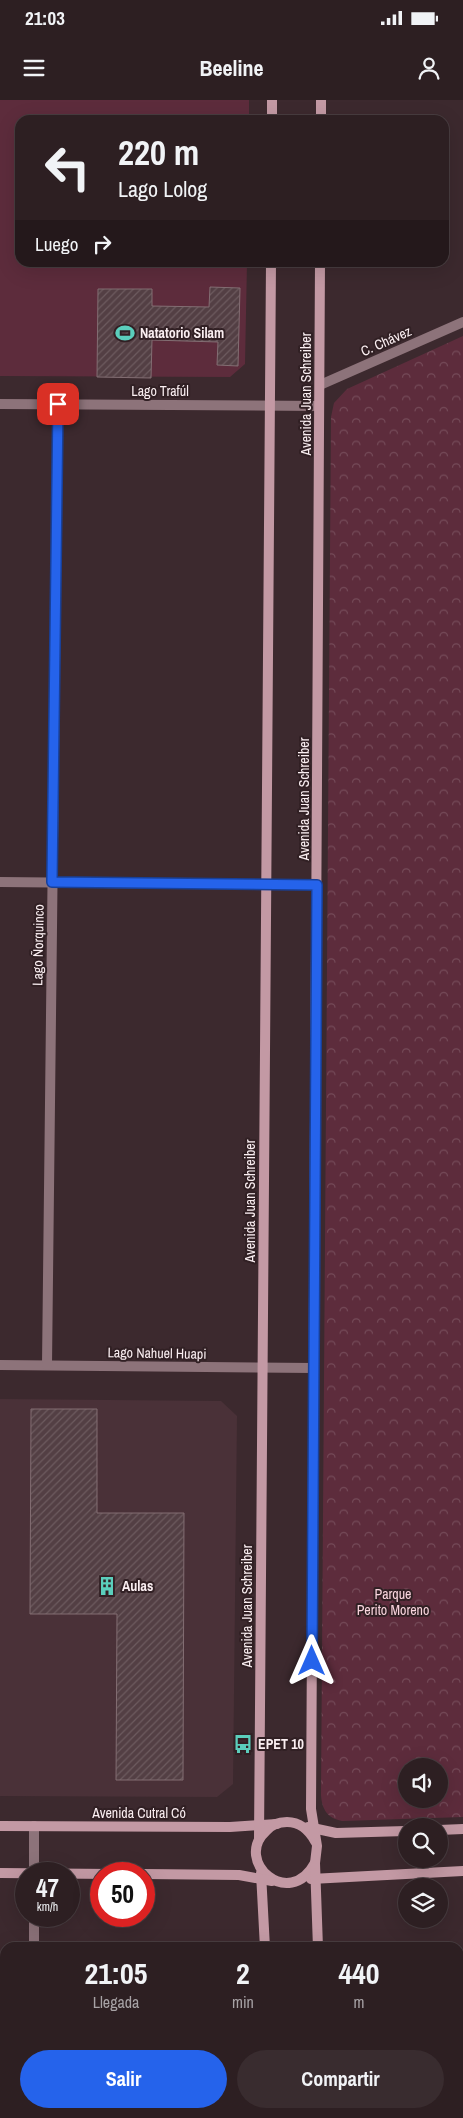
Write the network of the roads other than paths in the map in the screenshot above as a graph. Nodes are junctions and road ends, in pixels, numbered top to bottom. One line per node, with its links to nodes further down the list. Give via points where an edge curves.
1 (272, 100): 3 (main road)
2 (321, 100): 4 (main road)
3 (272, 115)
4 (321, 115)
5 (271, 267): 11 (main road, Avenida Juan Schreiber)
6 (320, 267): 8 (main road, Avenida Juan Schreiber)
7 (463, 322): 8 (street, C. Chávez)
8 (320, 385): 12 (main road, Avenida Juan Schreiber)
9 (0, 404): 10 (street, Lago Trafúl)
10 (58, 404): 11 (street, Lago Trafúl); 14 (street, Lago Ñorquinco)
11 (270, 406): 12 (street, Lago Trafúl); 15 (main road, Avenida Juan Schreiber)
12 (320, 406): 16 (main road, Avenida Juan Schreiber)
13 (0, 882): 14 (street)
14 (52, 882): 15 (street); 18 (street, Lago Ñorquinco)
15 (266, 884): 16 (street); 19 (main road, Avenida Juan Schreiber)
16 (317, 885): 20 (main road, Avenida Juan Schreiber)
17 (0, 1365): 18 (street, Lago Nahuel Huapi)
18 (46, 1366): 19 (street, Lago Nahuel Huapi)
19 (262, 1368): 20 (street, Lago Nahuel Huapi); 22 (main road, Avenida Juan Schreiber)
20 (314, 1368): 26 (main road, Avenida Juan Schreiber, via 311,1808)
21 (277, 1824): 22 (main road, Avenida Cutral Có); 25 (main road, via 286,1822); 30 (main road)
22 (260, 1825): 24 (main road, Avenida Cutral Có); 30 (main road, Avenida Juan Schreiber)
23 (0, 1826): 24 (main road, Avenida Cutral Có)
24 (34, 1826): 32 (street)
25 (302, 1826): 26 (main road); 31 (main road)
26 (314, 1829): 29 (main road, via 336,1833); 31 (main road, Avenida Juan Schreiber)
27 (463, 1829): 28 (main road)
28 (448, 1830)
29 (398, 1831)
30 (259, 1839): 38 (main road, Avenida Juan Schreiber, via 256,1854)
31 (317, 1846): 33 (main road, Avenida Juan Schreiber)
32 (34, 1862)
33 (316, 1863): 39 (main road, Avenida Juan Schreiber); 40 (main road)
34 (463, 1871): 39 (main road)
35 (0, 1873): 36 (main road)
36 (15, 1873)
37 (155, 1874): 38 (main road)
38 (261, 1874): 40 (main road, via 276,1882); 43 (main road, Avenida Juan Schreiber)
39 (316, 1878): 40 (main road); 44 (main road, Avenida Juan Schreiber)
40 (298, 1881)
41 (34, 1927): 42 (street)
42 (34, 1942)
43 (265, 1942)
44 (318, 1942)

